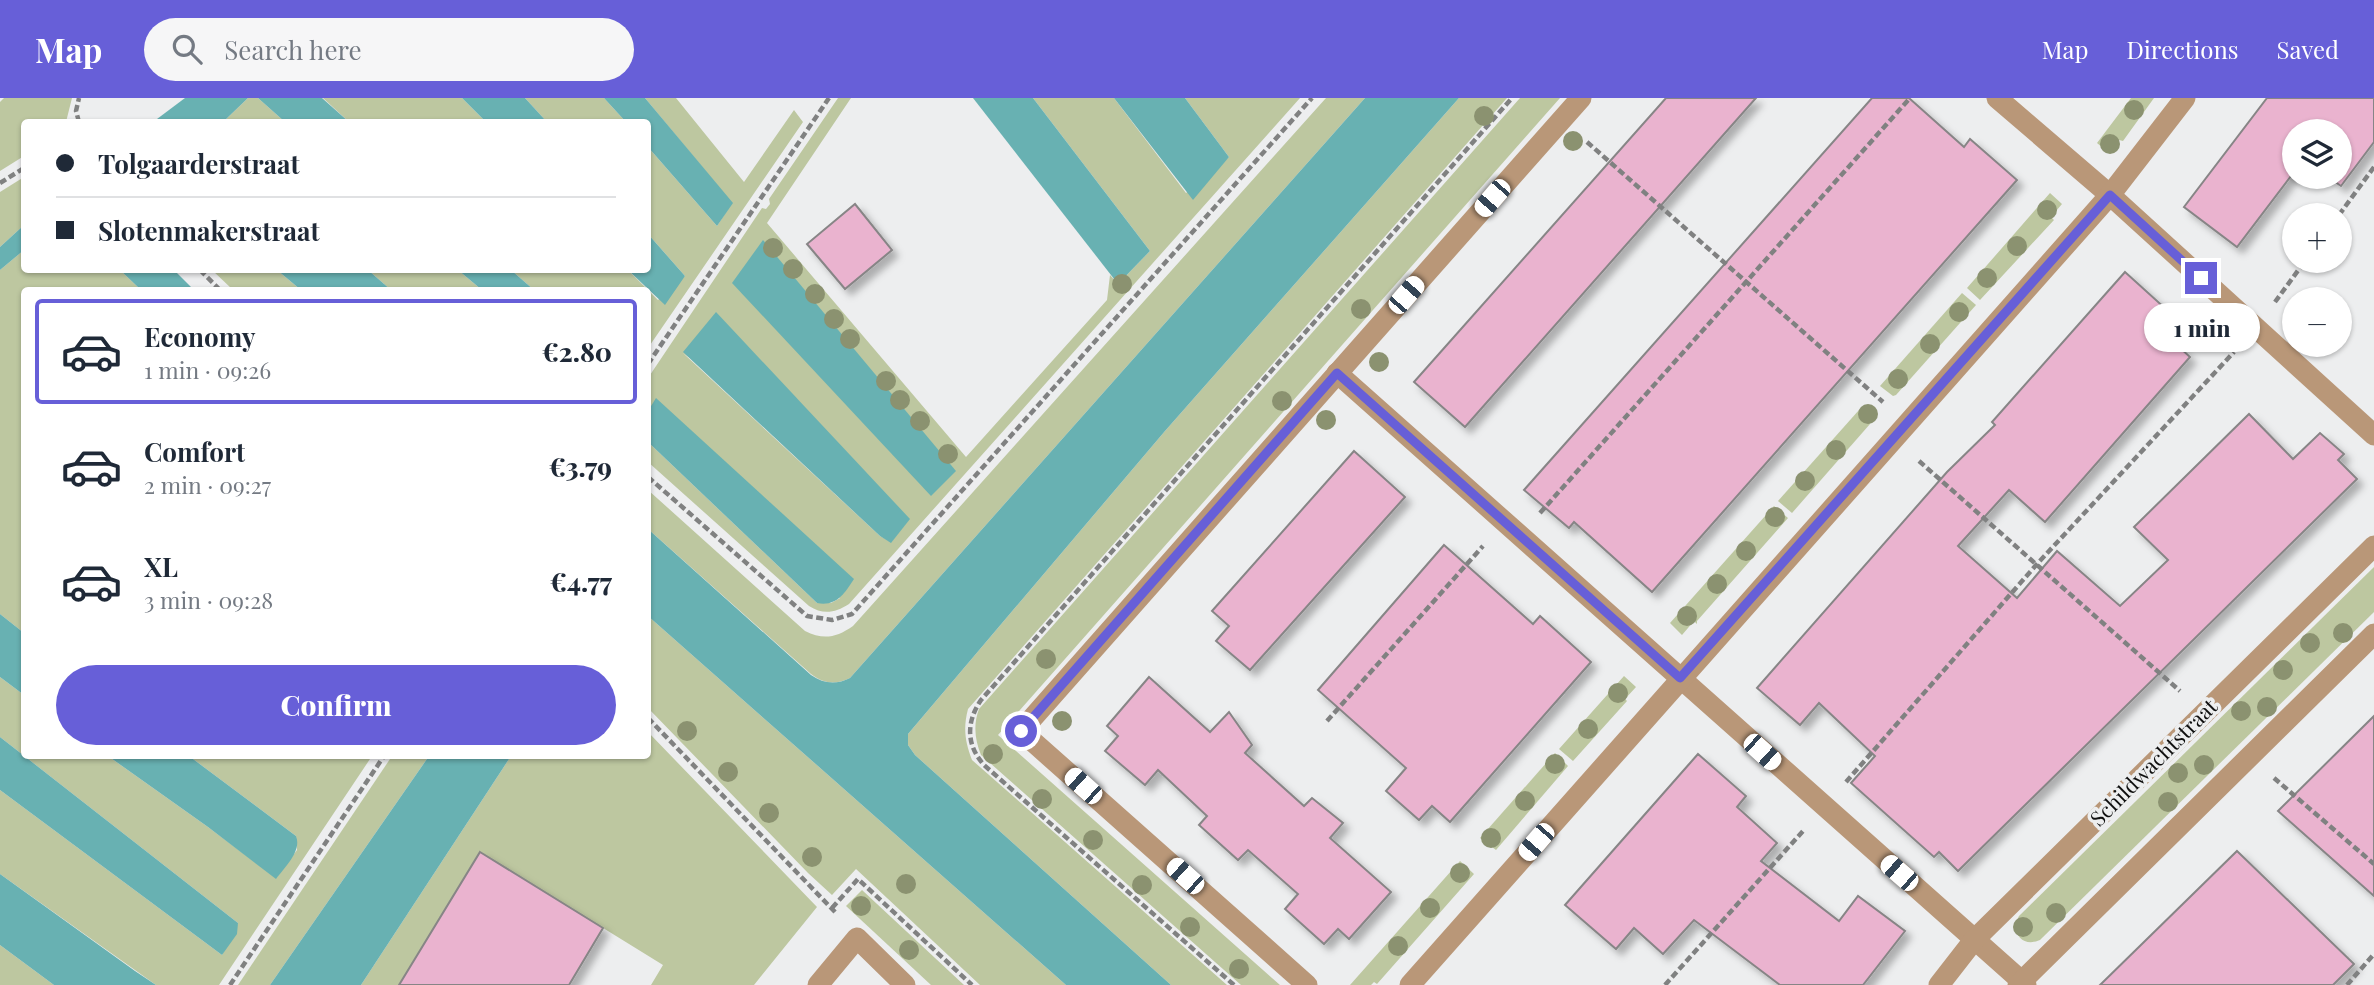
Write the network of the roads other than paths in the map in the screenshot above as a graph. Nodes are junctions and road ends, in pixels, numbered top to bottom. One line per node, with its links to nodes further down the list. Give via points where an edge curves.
1 (1581, 98): 5 (street)
2 (1997, 98): 4 (street)
3 (2185, 98): 4 (street)
4 (2110, 195): 6 (street); 9 (street)
5 (1337, 373): 9 (street); 14 (street, via 1021,731)
6 (2374, 435)
7 (2374, 546): 10 (street, Schildwachtstraat)
8 (2374, 634): 11 (street)
9 (1680, 678): 10 (street); 15 (street)
10 (1974, 940): 11 (street); 16 (street, Schildwachtstraat)
11 (2022, 984)
12 (818, 985): 13 (street, via 856,938)
13 (905, 985)
14 (1307, 985)
15 (1410, 985)
16 (1938, 985)

